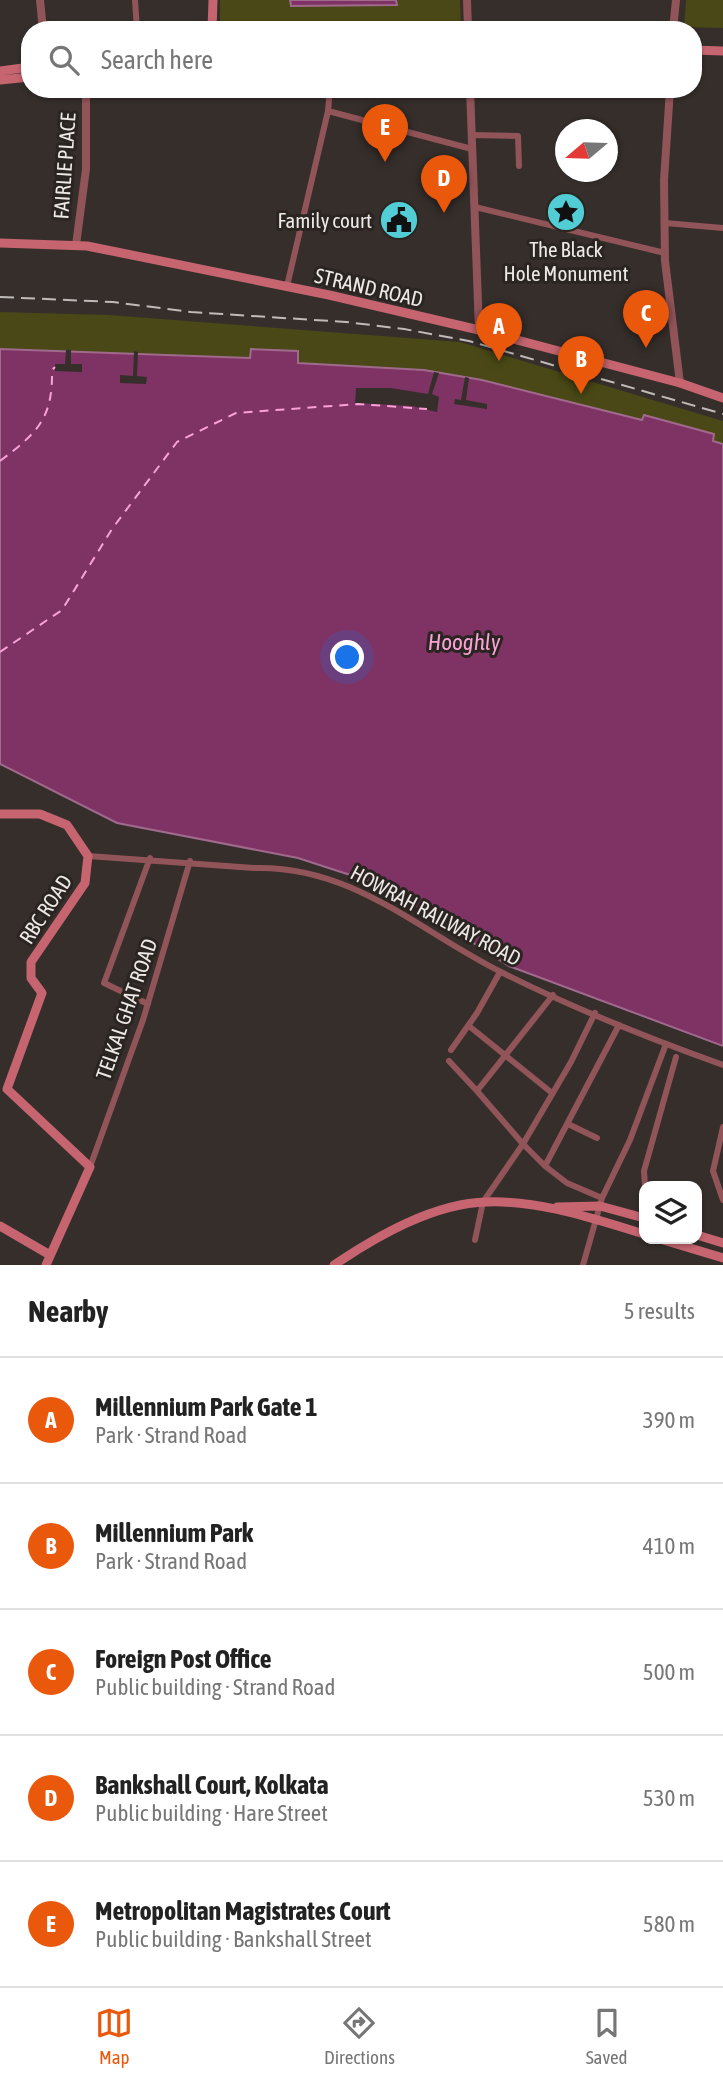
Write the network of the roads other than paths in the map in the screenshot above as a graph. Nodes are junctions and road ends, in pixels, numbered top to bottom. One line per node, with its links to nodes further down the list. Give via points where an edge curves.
1 (40, 0): 6 (street)
2 (135, 0): 7 (street)
3 (213, 0): 8 (main road)
4 (467, 0): 9 (street)
5 (678, 0): 10 (street)
6 (42, 21)
7 (136, 21)
8 (212, 21)
9 (468, 21)
10 (676, 21)
11 (702, 50): 12 (main road)
12 (723, 51)
13 (21, 69): 14 (main road)
14 (0, 71)
15 (21, 78): 16 (main road)
16 (0, 80)
17 (86, 98): 29 (street, FAIRLIE PLACE, via 86,169)
18 (329, 98): 21 (street)
19 (470, 98): 22 (street)
20 (669, 98): 26 (street)
21 (328, 111): 23 (street); 31 (street)
22 (471, 135): 23 (street); 24 (street, via 518,136)
23 (472, 149): 25 (street)
24 (519, 166)
25 (475, 207): 30 (street); 32 (street)
26 (664, 223): 27 (street); 30 (street)
27 (723, 228)
28 (0, 243): 29 (main road, STRAND ROAD)
29 (76, 245): 31 (main road, STRAND ROAD)
30 (665, 253): 33 (street)
31 (287, 286): 32 (main road, STRAND ROAD)
32 (479, 330): 33 (main road, STRAND ROAD)
33 (680, 383): 34 (main road, STRAND ROAD)
34 (723, 398)
35 (0, 814): 36 (main road, RBC ROAD, via 40,814 67,825)
36 (88, 856): 37 (street, HOWRAH RAILWAY ROAD); 58 (main road, RBC ROAD, via 85,883 31,962 31,978 42,993 7,1089)
37 (150, 858): 38 (street, HOWRAH RAILWAY ROAD); 41 (street, via 104,983)
38 (190, 861): 39 (street, HOWRAH RAILWAY ROAD, via 280,867 357,888); 41 (street, TELKAL GHAT ROAD)
39 (500, 972): 40 (street, HOWRAH RAILWAY ROAD); 44 (street)
40 (553, 995): 42 (street, HOWRAH RAILWAY ROAD); 47 (street)
41 (148, 1004): 58 (street, TELKAL GHAT ROAD)
42 (595, 1013): 43 (street, HOWRAH RAILWAY ROAD); 52 (street)
43 (619, 1025): 45 (street, HOWRAH RAILWAY ROAD); 53 (street)
44 (469, 1026): 46 (street); 47 (street)
45 (666, 1044): 50 (street, HOWRAH RAILWAY ROAD); 62 (street)
46 (451, 1050)
47 (506, 1056): 51 (street); 52 (street)
48 (676, 1057): 59 (street)
49 (449, 1061): 51 (street)
50 (723, 1065)
51 (477, 1091): 56 (street)
52 (552, 1093): 56 (street)
53 (568, 1124): 55 (street); 57 (street)
54 (723, 1127): 60 (street, via 713,1171)
55 (597, 1138)
56 (523, 1144): 57 (street); 61 (street)
57 (545, 1166): 62 (street)
58 (86, 1175): 72 (main road)
59 (645, 1181)
60 (723, 1200)
61 (483, 1202): 63 (main road); 69 (street); 75 (main road, via 415,1220)
62 (601, 1202): 63 (main road); 64 (main road); 65 (street)
63 (548, 1208): 65 (main road)
64 (639, 1216)
65 (595, 1219): 67 (main road); 76 (street)
66 (0, 1226): 72 (main road)
67 (639, 1232)
68 (702, 1237): 70 (main road)
69 (475, 1240)
70 (723, 1243)
71 (677, 1244): 73 (main road)
72 (50, 1255): 74 (main road)
73 (723, 1258)
74 (46, 1265)
75 (334, 1265)
76 (583, 1265)

